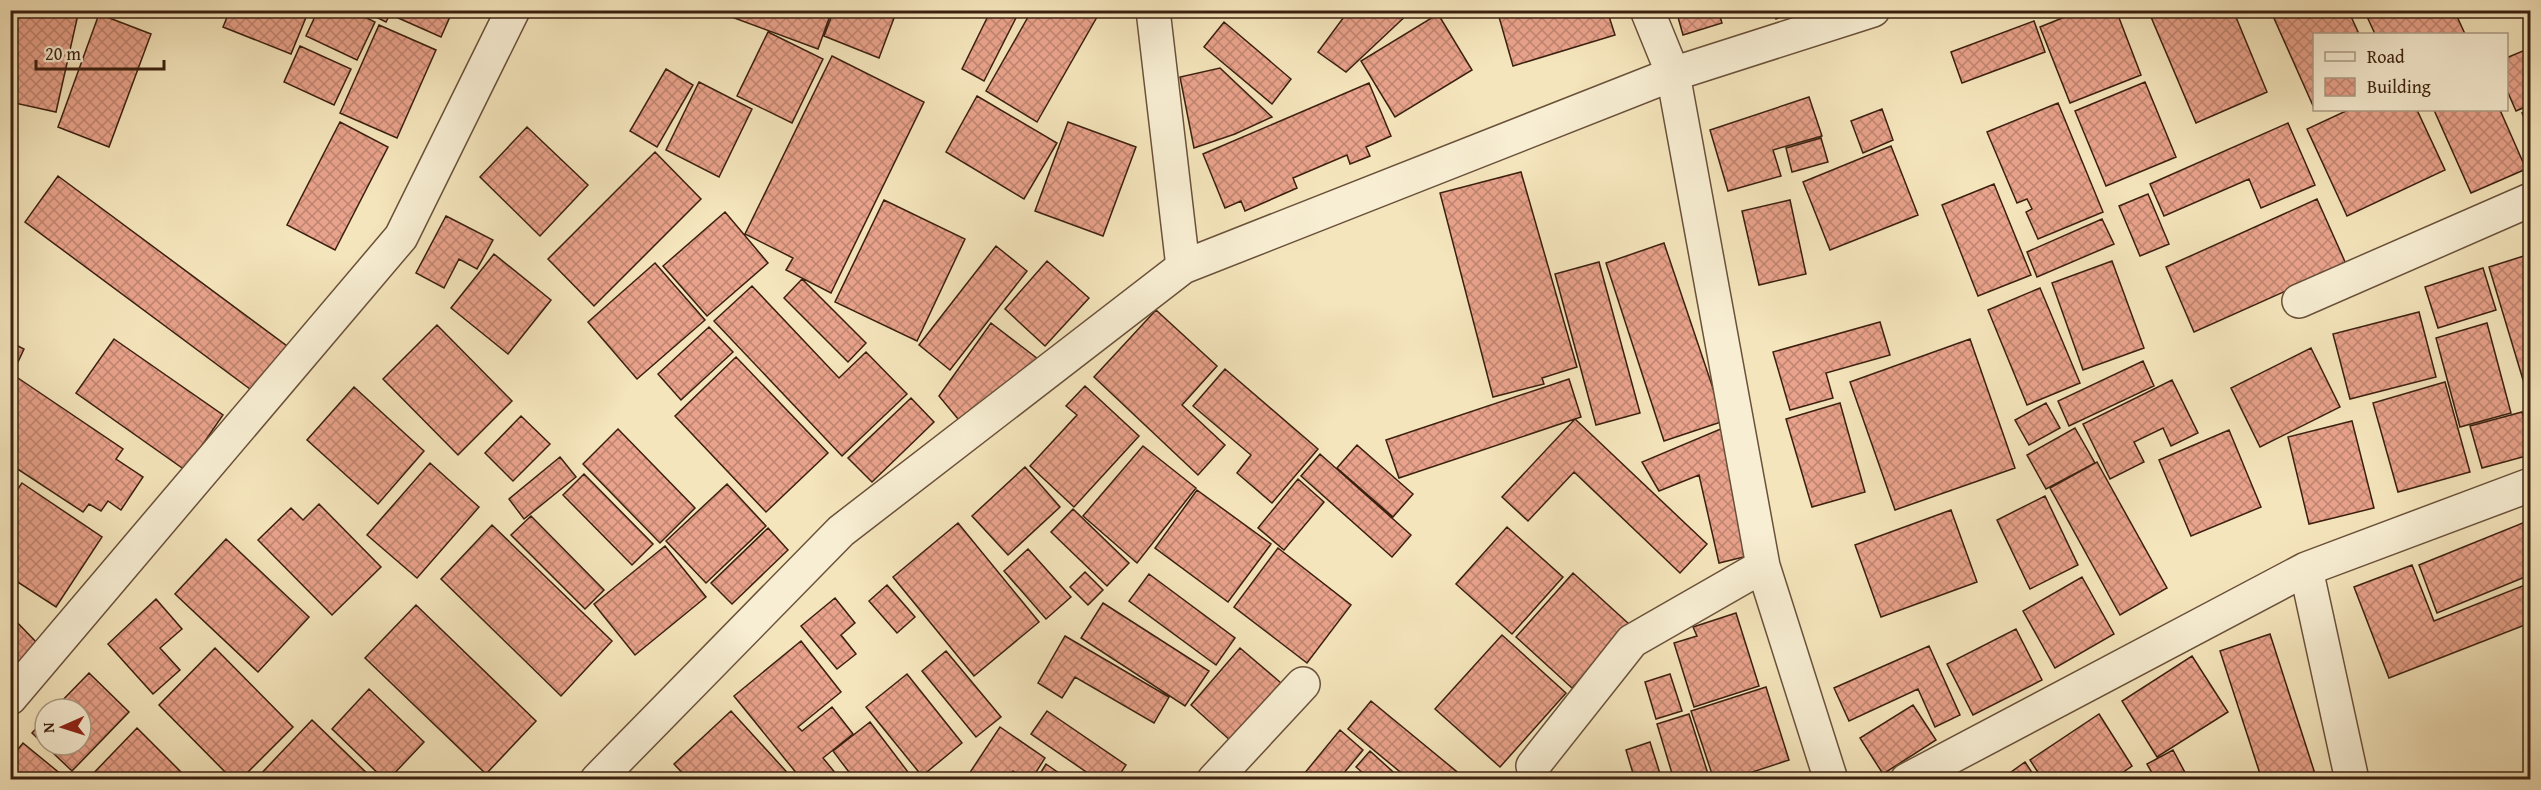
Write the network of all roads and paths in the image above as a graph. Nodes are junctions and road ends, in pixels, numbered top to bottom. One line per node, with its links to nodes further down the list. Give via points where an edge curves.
1 (513, 10): 13 (street, via 401,237)
2 (1153, 10): 7 (street)
3 (1647, 10): 5 (street)
4 (1873, 10): 5 (street)
5 (1673, 74): 7 (street); 10 (street)
6 (2530, 200): 8 (street)
7 (1183, 267): 15 (street, via 841,531)
8 (2299, 301)
9 (2530, 485): 11 (street)
10 (1763, 566): 14 (street, via 1632,641); 17 (street)
11 (2306, 568): 18 (street); 19 (street)
12 (1303, 684): 16 (street)
13 (10, 698)
14 (1533, 766)
15 (597, 780)
16 (1214, 780)
17 (1831, 780)
18 (1907, 780)
19 (2352, 780)

